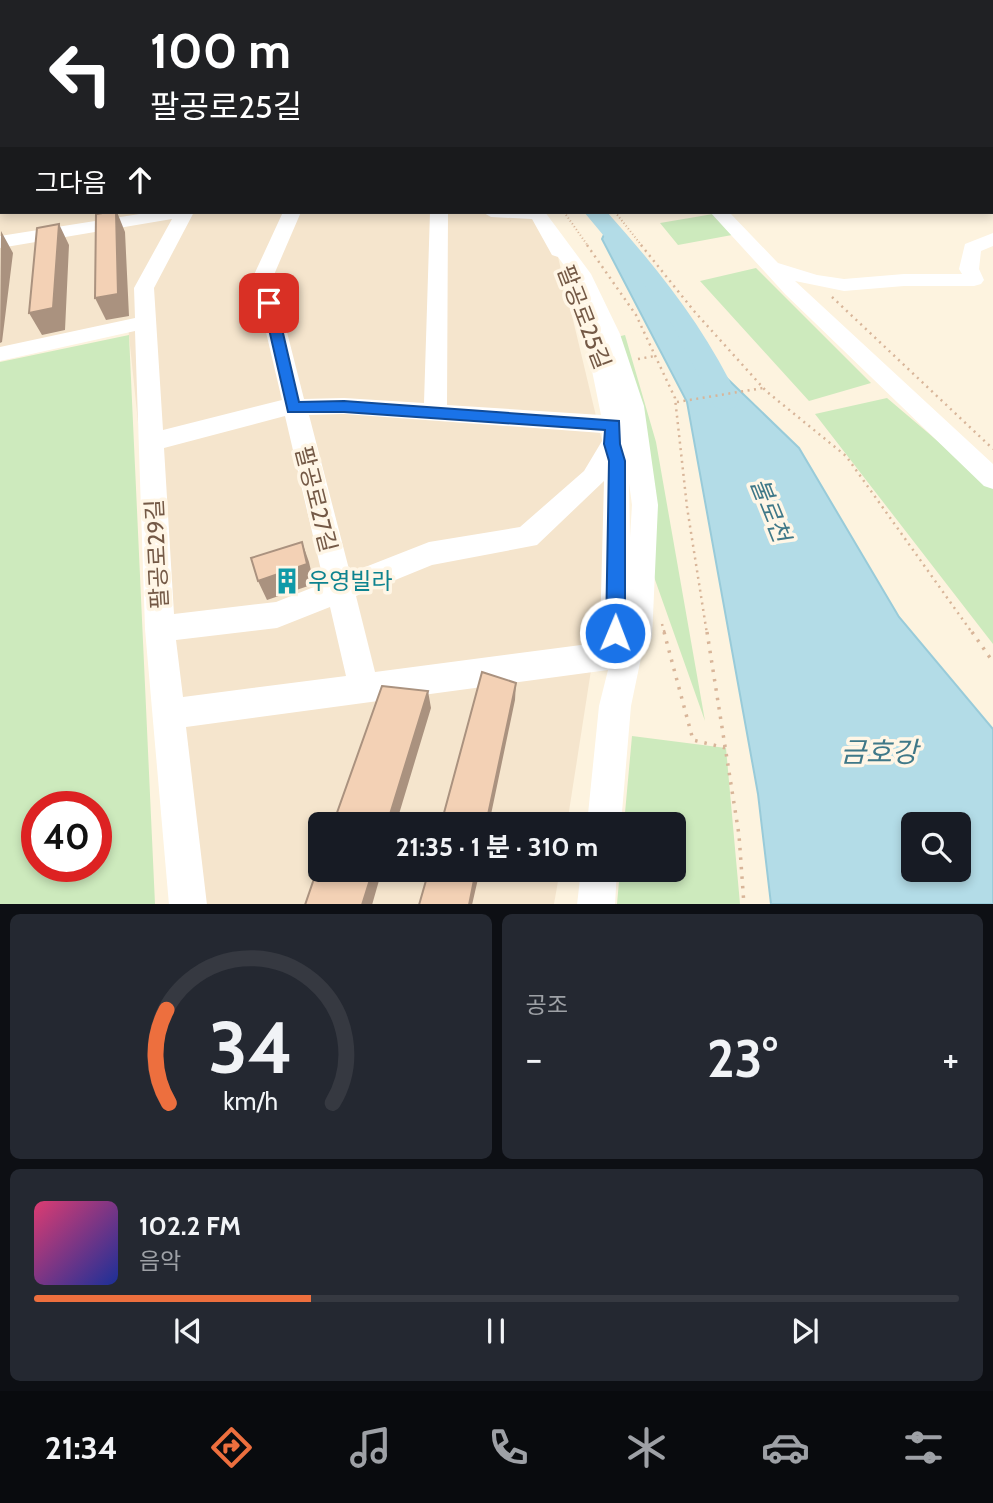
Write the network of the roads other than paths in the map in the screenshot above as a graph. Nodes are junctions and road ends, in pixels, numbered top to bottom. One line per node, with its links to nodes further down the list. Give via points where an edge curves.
1 (172, 214): 9 (street)
2 (183, 214): 11 (street, 팔공로29길, via 144,288)
3 (291, 214): 13 (street, 팔공로27길, via 263,277)
4 (439, 214): 14 (street)
5 (538, 214): 7 (street, 팔공로25길)
6 (721, 214): 10 (street)
7 (553, 236): 15 (street, 팔공로25길, via 607,379); 20 (street, via 581,274 609,334 632,406 645,505 637,638)
8 (993, 239): 10 (street, via 972,248 969,269 974,280 844,285)
9 (0, 242)
10 (770, 266): 17 (street)
11 (146, 322): 12 (street); 16 (street, 팔공로29길)
12 (0, 354)
13 (293, 408): 14 (street); 16 (street); 18 (street, 팔공로27길)
14 (435, 412): 15 (street, via 542,420)
15 (613, 435): 18 (street, via 593,478 527,537 429,554); 20 (street, 팔공로25길, via 617,461 615,633)
16 (152, 442): 19 (street, 팔공로29길)
17 (993, 479)
18 (338, 590): 19 (street, via 277,615); 21 (street, 팔공로27길)
19 (160, 629): 22 (street, 팔공로29길)
20 (627, 653): 21 (street); 23 (street, via 615,706)
21 (364, 688): 22 (street)
22 (169, 714): 25 (street, 팔공로29길)
23 (605, 812)
24 (598, 882): 26 (street)
25 (188, 904)
26 (596, 904)

